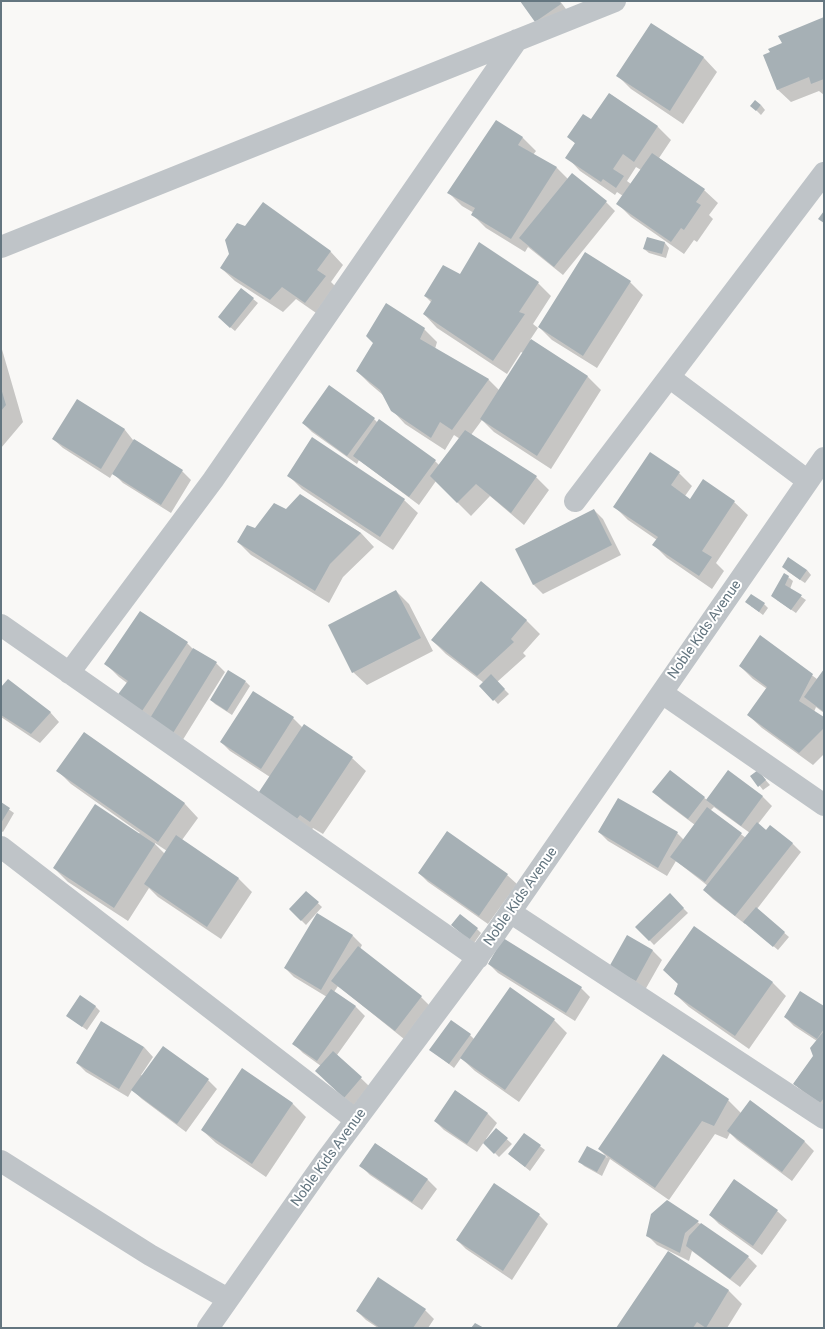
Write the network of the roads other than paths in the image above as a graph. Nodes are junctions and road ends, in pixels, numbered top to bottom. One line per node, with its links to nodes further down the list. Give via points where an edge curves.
1 (614, 1): 2 (street)
2 (517, 40): 4 (street); 10 (street, via 213,480)
3 (824, 173): 5 (street)
4 (1, 247)
5 (669, 377): 7 (street); 8 (street)
6 (824, 458): 7 (street, Noble Kids Avenue)
7 (808, 481): 11 (street, Noble Kids Avenue)
8 (575, 501)
9 (1, 625): 10 (street)
10 (69, 673): 15 (street)
11 (662, 693): 12 (street); 14 (street, Noble Kids Avenue)
12 (824, 805)
13 (1, 847): 17 (street)
14 (510, 912): 15 (street, Noble Kids Avenue); 16 (street)
15 (478, 958): 17 (street, Noble Kids Avenue)
16 (824, 1118)
17 (356, 1120): 19 (street, Noble Kids Avenue)
18 (1, 1161): 19 (street, via 150,1256)
19 (228, 1299): 20 (street, Noble Kids Avenue)
20 (208, 1328)

